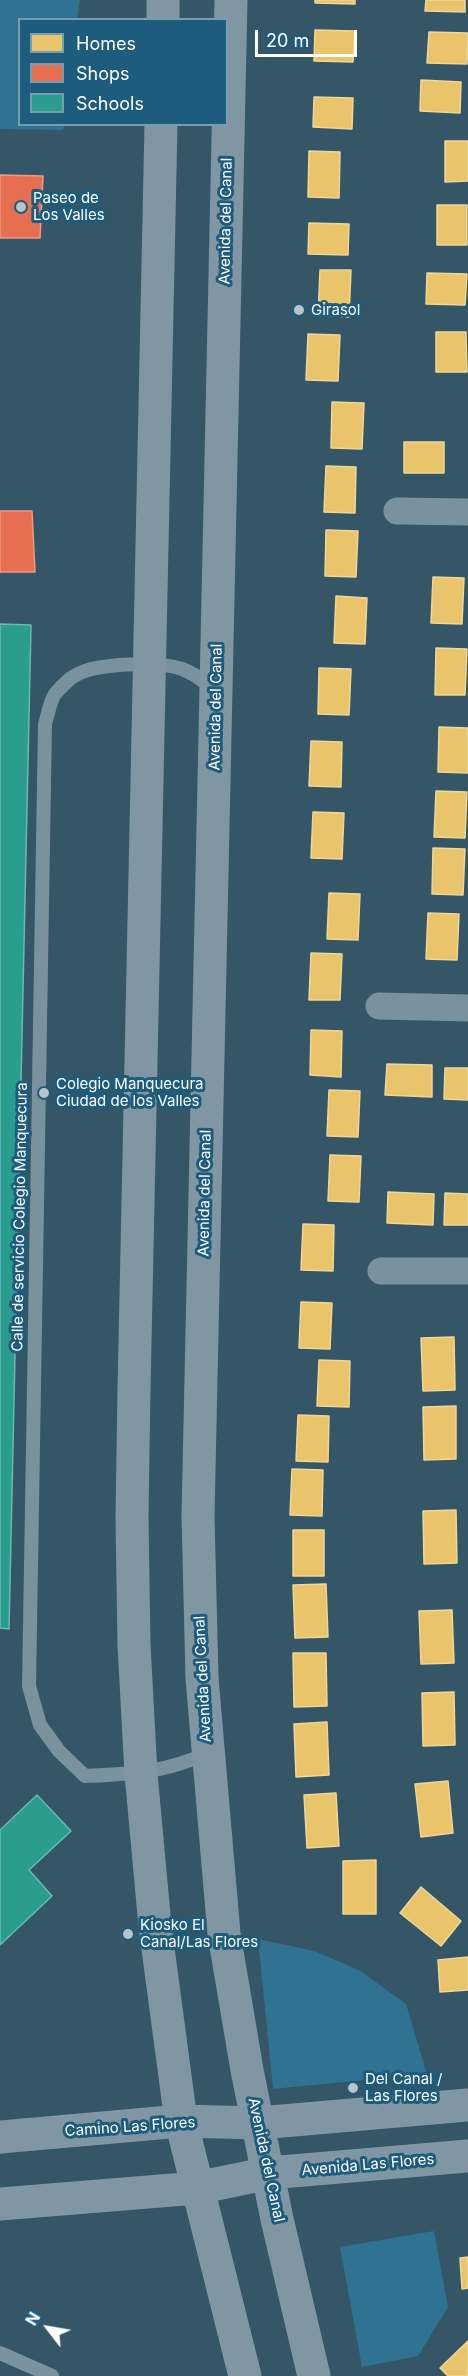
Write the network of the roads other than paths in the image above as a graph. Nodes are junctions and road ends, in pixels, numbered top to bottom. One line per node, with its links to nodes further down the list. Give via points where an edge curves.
1 (163, 0): 3 (street)
2 (231, 0): 4 (street, Avenida del Canal)
3 (163, 18)
4 (228, 84)
5 (161, 126): 9 (street)
6 (227, 126): 10 (street, Avenida del Canal)
7 (397, 511): 8 (street)
8 (468, 512)
9 (149, 663): 10 (lane, Calle de servicio Colegio Manquecura, via 183,669); 16 (street, via 132,1517); 16 (lane, Calle de servicio Colegio Manquecura, via 77,674 54,694 45,724 29,1686 40,1725 85,1776)
10 (216, 691): 15 (street, Avenida del Canal, via 198,1516)
11 (379, 1006): 12 (street)
12 (468, 1008)
13 (381, 1271): 14 (street)
14 (468, 1271)
15 (207, 1753): 16 (lane, Calle de servicio Colegio Manquecura, via 177,1766); 19 (street, Avenida del Canal, via 224,1934)
16 (141, 1773): 18 (street)
17 (468, 2105): 19 (street)
18 (181, 2121): 19 (street, Camino Las Flores); 20 (street, Camino Las Flores); 23 (street)
19 (259, 2123): 22 (street, Avenida del Canal)
20 (0, 2137)
21 (468, 2156): 22 (street, Avenida Las Flores)
22 (269, 2173): 23 (street, Avenida Las Flores); 28 (street, Avenida del Canal)
23 (197, 2188): 24 (street); 27 (street)
24 (0, 2204)
25 (0, 2353): 26 (lane)
26 (52, 2376)
27 (245, 2376)
28 (314, 2376)

